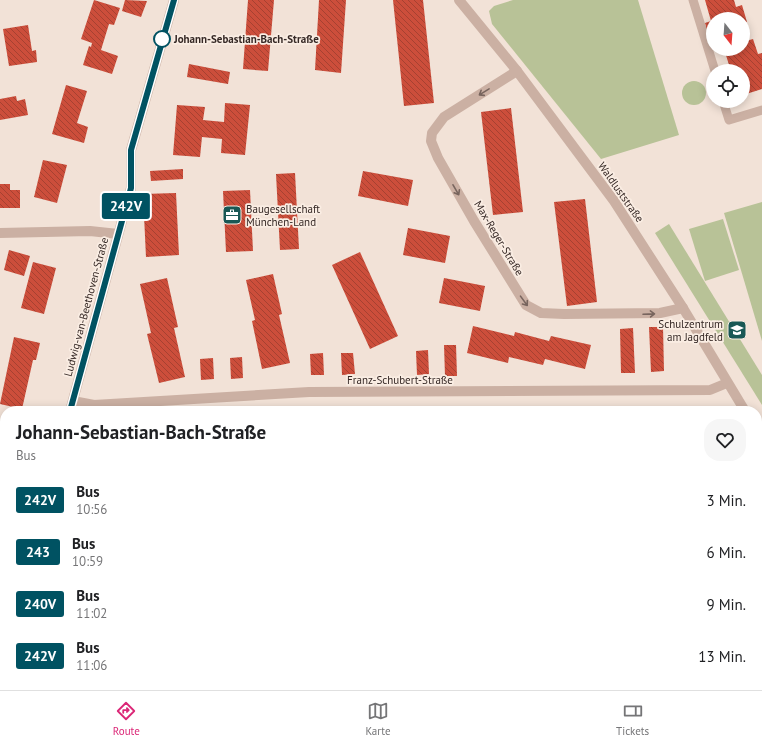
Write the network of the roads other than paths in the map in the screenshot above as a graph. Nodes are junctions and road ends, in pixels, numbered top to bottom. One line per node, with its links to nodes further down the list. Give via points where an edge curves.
1 (174, 0): 9 (street, Ludwig-van-Beethoven-Straße, via 131,150 131,188)
2 (693, 0): 4 (lane)
3 (462, 1): 5 (street, Waldluststraße, via 474,21)
4 (712, 64)
5 (517, 71): 10 (street, Waldluststraße, via 610,196); 10 (street, Max-Reger-Straße, one-way to 10, via 444,117 432,133 431,141 471,215 526,305 540,313 564,314 660,313)
6 (725, 108): 7 (lane, via 729,120)
7 (762, 110)
8 (0, 234): 9 (street, via 90,231)
9 (118, 234): 12 (street, Ludwig-van-Beethoven-Straße)
10 (683, 308): 11 (street, Waldluststraße)
11 (728, 383): 12 (street, Franz-Schubert-Straße, via 710,390 309,392); 13 (street, Waldluststraße)
12 (71, 406)
13 (741, 406)

